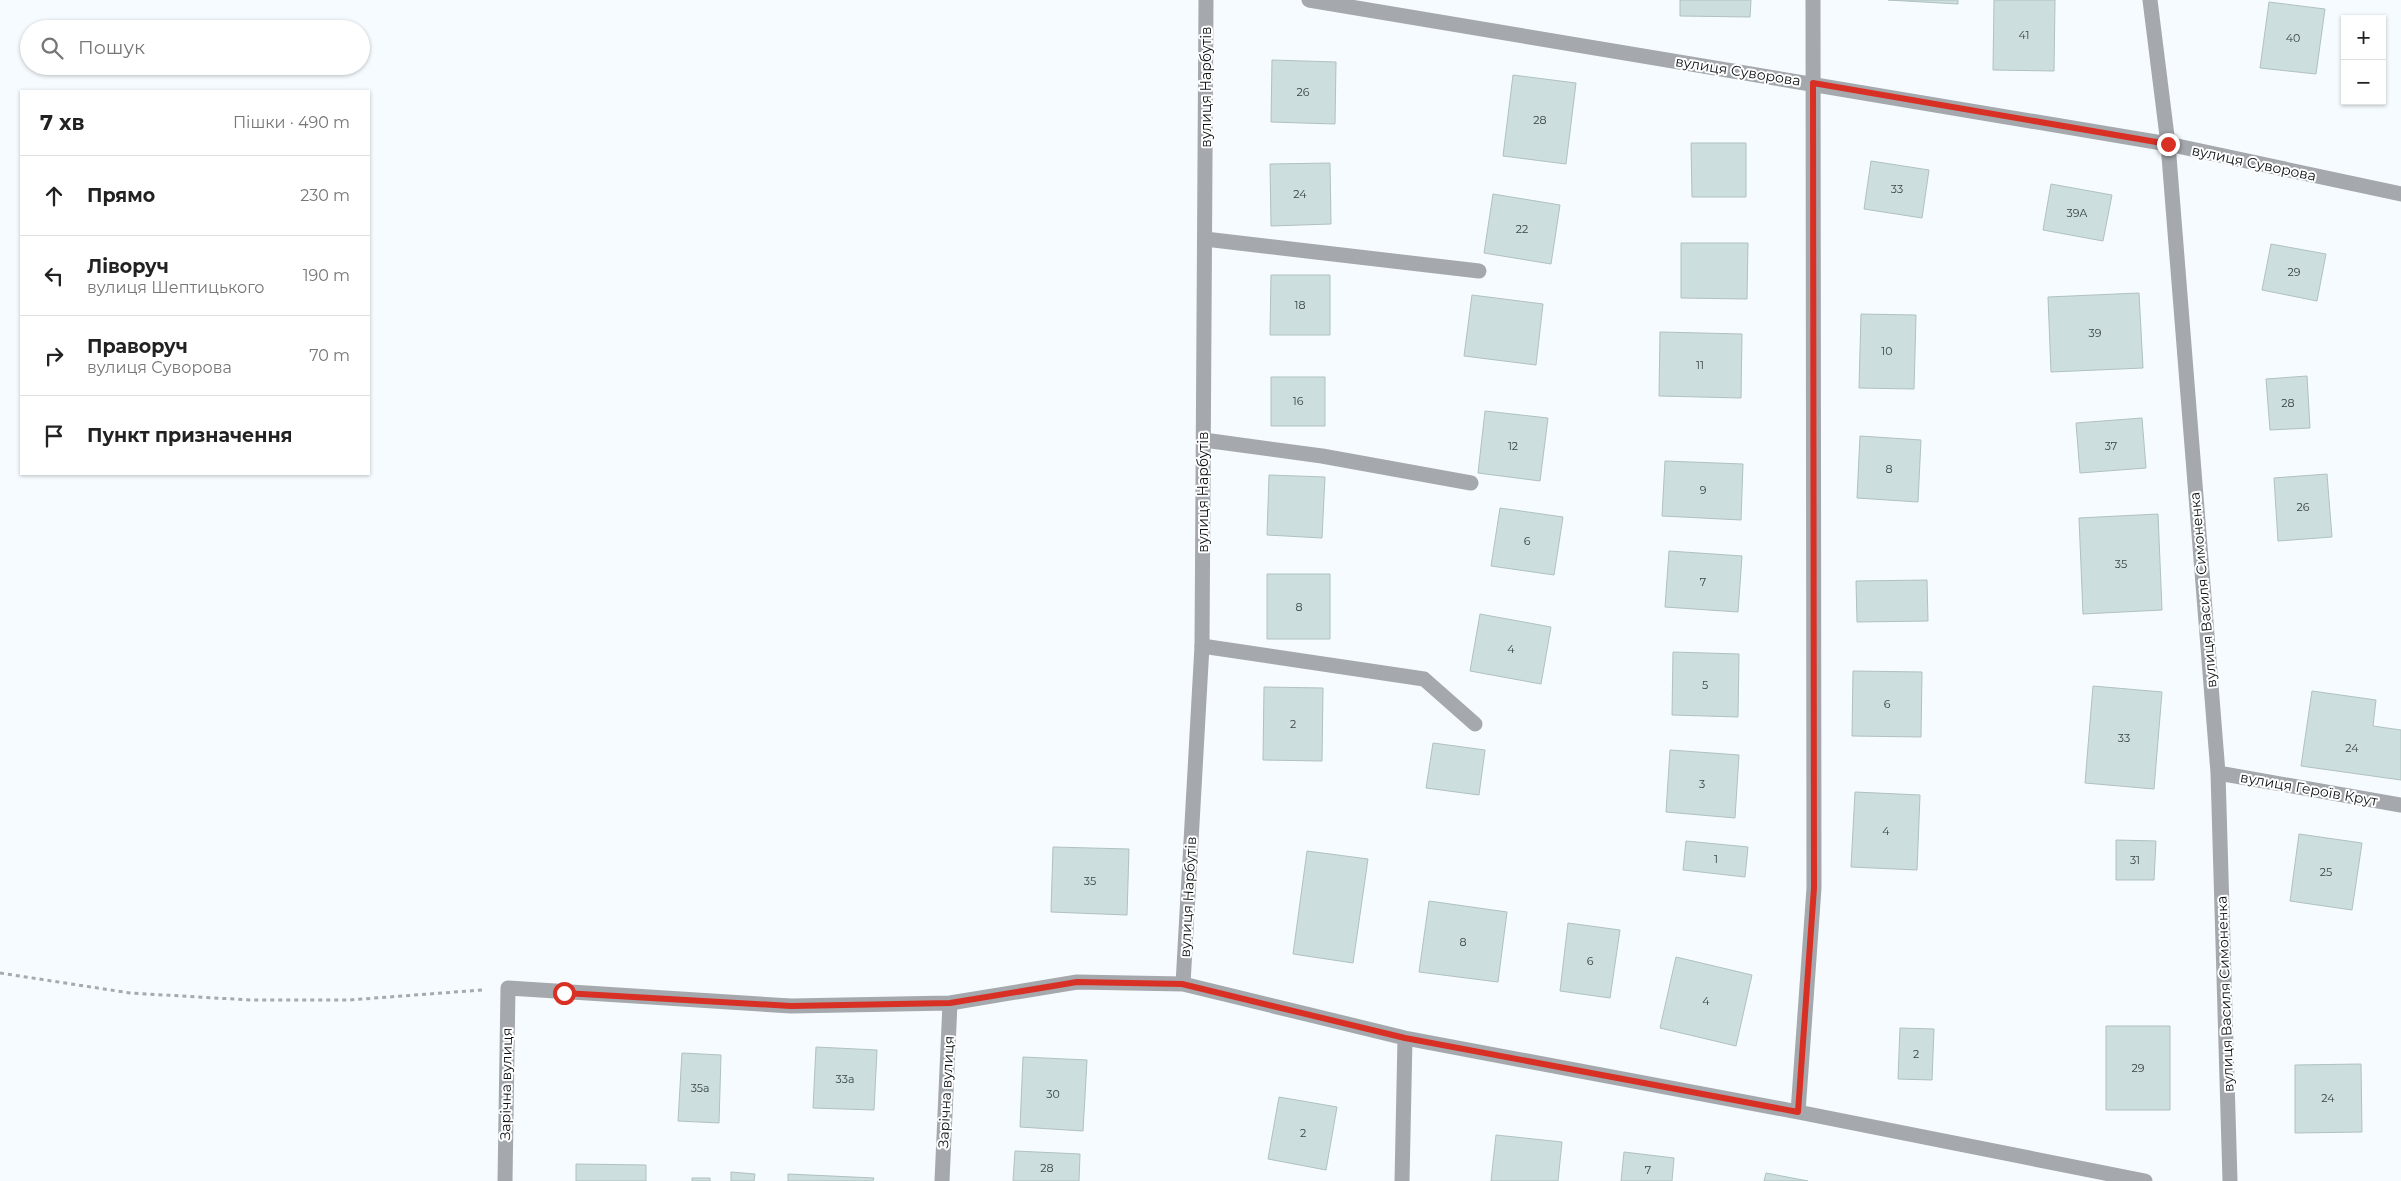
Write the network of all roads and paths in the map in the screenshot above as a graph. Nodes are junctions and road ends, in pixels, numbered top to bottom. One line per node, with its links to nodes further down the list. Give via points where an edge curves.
1 (1206, 0): 8 (street, вулиця Нарбутів)
2 (1309, 0): 5 (street, вулиця Суворова)
3 (1813, 0): 5 (street)
4 (2150, 0): 6 (street, вулиця Василя Симоненка)
5 (1813, 83): 6 (street, вулиця Суворова); 21 (street, via 1814,888)
6 (2168, 144): 7 (street, вулиця Суворова); 14 (street, вулиця Василя Симоненка)
7 (2401, 194)
8 (1205, 239): 9 (street); 10 (street, вулиця Нарбутів)
9 (1479, 271)
10 (1204, 440): 11 (street, via 1322,456); 12 (street, вулиця Нарбутів)
11 (1471, 483)
12 (1202, 646): 13 (street, via 1424,679); 17 (street, вулиця Нарбутів)
13 (1475, 724)
14 (2218, 774): 15 (street, вулиця Героїв Крут); 26 (street, вулиця Василя Симоненка)
15 (2401, 804)
16 (0, 973): 18 (path, via 130,993 250,1000 349,1000)
17 (1182, 984): 19 (street, via 1077,982); 20 (street)
18 (508, 988): 19 (street, via 791,1006); 22 (street, Зарічна вулиця)
19 (950, 1003): 23 (street, Зарічна вулиця)
20 (1405, 1038): 21 (street); 24 (street)
21 (1798, 1112): 25 (street)
22 (505, 1181)
23 (942, 1181)
24 (1402, 1181)
25 (2145, 1181)
26 (2230, 1181)

